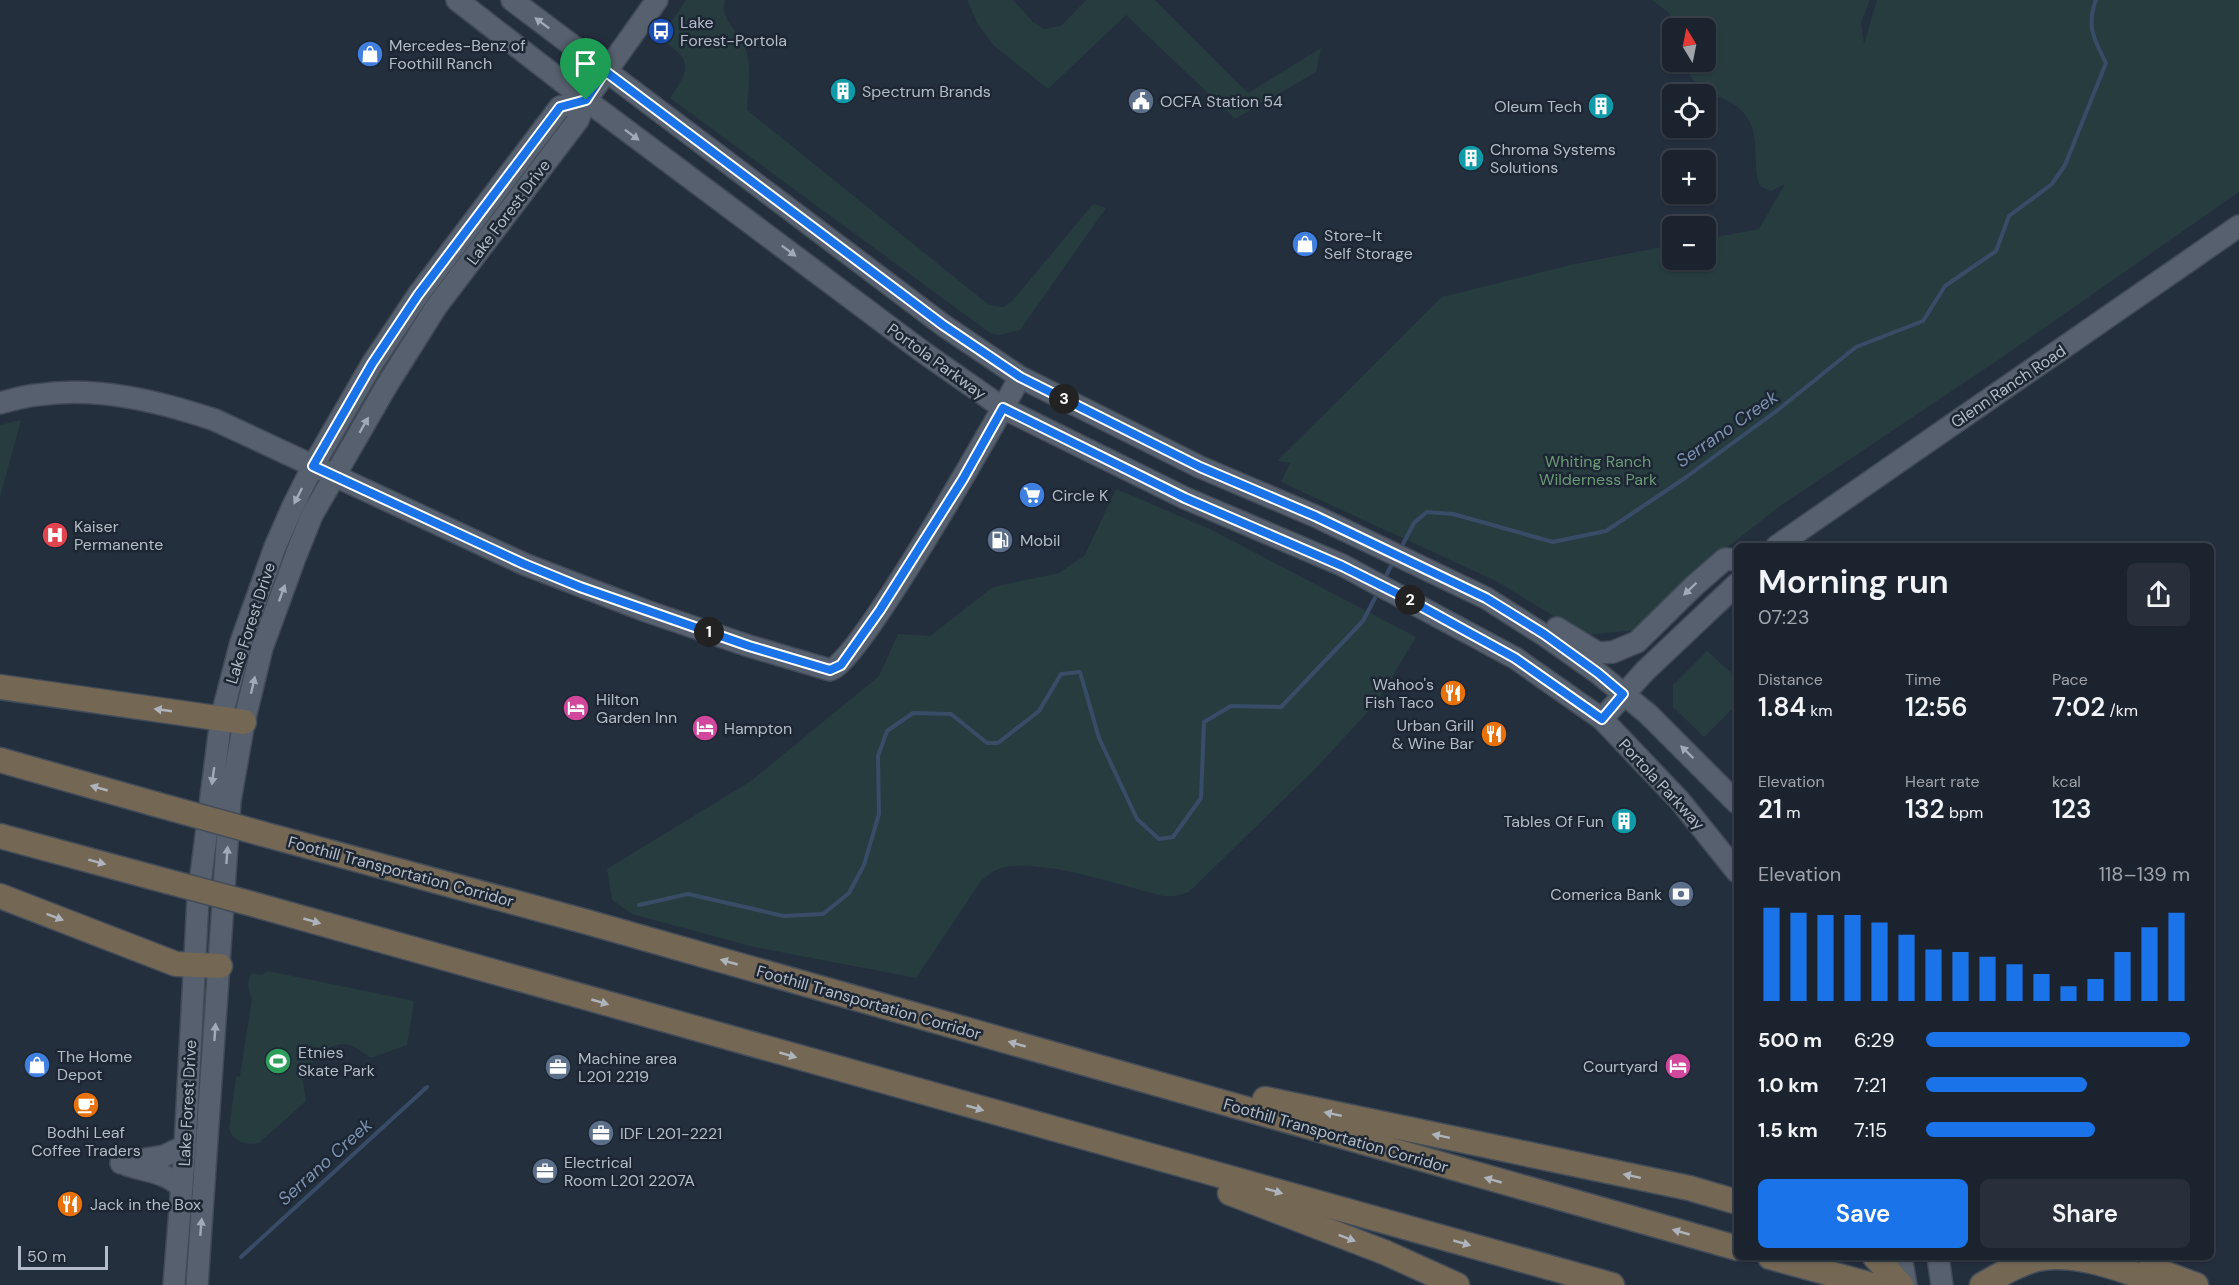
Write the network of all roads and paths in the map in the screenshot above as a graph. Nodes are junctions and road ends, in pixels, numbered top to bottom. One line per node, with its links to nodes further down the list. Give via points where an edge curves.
1 (457, 0): 5 (main road, Portola Parkway)
2 (512, 0): 4 (main road, Portola Parkway, one-way to 2)
3 (657, 0): 4 (main road, Lake Forest Drive)
4 (605, 71): 5 (main road, Lake Forest Drive); 7 (main road, Portola Parkway, via 943,325)
5 (586, 100): 9 (main road, Portola Parkway, one-way to 9); 10 (main road, Lake Forest Drive, via 560,107 425,286 372,364); 11 (main road, Lake Forest Drive, one-way to 5, via 436,308 578,120)
6 (2239, 226): 12 (main road, Glenn Ranch Road)
7 (1020, 377): 9 (main road); 15 (main road, Portola Parkway, via 1200,467 1315,516)
8 (0, 403): 10 (main road, via 67,392 121,395 215,420)
9 (1003, 408): 11 (main road, via 880,610 841,665 833,669 749,646 580,587); 18 (main road, Portola Parkway, via 1185,498 1406,598 1515,658)
10 (313, 466): 11 (main road); 19 (main road, Lake Forest Drive, one-way to 19, via 275,547 240,642)
11 (334, 476): 19 (main road, Lake Forest Drive, one-way to 11, via 312,516)
12 (1781, 543)
13 (1734, 560): 15 (main road, one-way to 15, via 1725,559 1637,642 1613,652 1598,653 1507,598)
14 (1734, 587): 17 (main road)
15 (1486, 598): 17 (main road, Portola Parkway, via 1544,634)
16 (0, 687): 19 (highway, one-way to 16)
17 (1623, 694): 18 (main road); 21 (main road, Portola Parkway, one-way to 17)
18 (1602, 719): 23 (main road, Portola Parkway, via 1680,801)
19 (233, 720): 25 (main road, Lake Forest Drive, one-way to 25, via 198,899); 26 (main road, Lake Forest Drive, one-way to 19)
20 (0, 760): 27 (highway, Foothill Transportation Corridor, one-way to 20, bridge)
21 (1734, 799)
22 (0, 836): 29 (highway, one-way to 29, bridge)
23 (1734, 868)
24 (0, 896): 25 (highway, one-way to 25, via 176,964)
25 (194, 964): 26 (highway); 28 (main road, Lake Forest Drive)
26 (220, 966): 43 (main road, Lake Forest Drive, one-way to 26)
27 (1074, 1060): 31 (highway, one-way to 27); 34 (highway, Foothill Transportation Corridor, one-way to 27)
28 (185, 1146): 30 (main road, Lake Forest Drive); 30 (main road, via 164,1156 121,1163 162,1173)
29 (1157, 1159): 44 (highway, one-way to 44, via 1198,1181 1384,1252); 45 (highway, one-way to 45)
30 (182, 1188): 42 (main road, Lake Forest Drive)
31 (1689, 1188): 32 (highway); 33 (highway)
32 (1734, 1194)
33 (1734, 1201)
34 (1734, 1247)
35 (1781, 1260): 46 (highway)
36 (1878, 1260): 47 (highway)
37 (1902, 1260): 48 (main road)
38 (1938, 1260): 49 (main road)
39 (2034, 1260): 50 (highway)
40 (2080, 1260): 51 (highway)
41 (2126, 1260): 52 (highway)
42 (174, 1285)
43 (197, 1285)
44 (1457, 1285)
45 (1612, 1285)
46 (1872, 1285)
47 (1901, 1285)
48 (1906, 1285)
49 (1942, 1285)
50 (1982, 1285)
51 (2165, 1285)
52 (2196, 1285)

